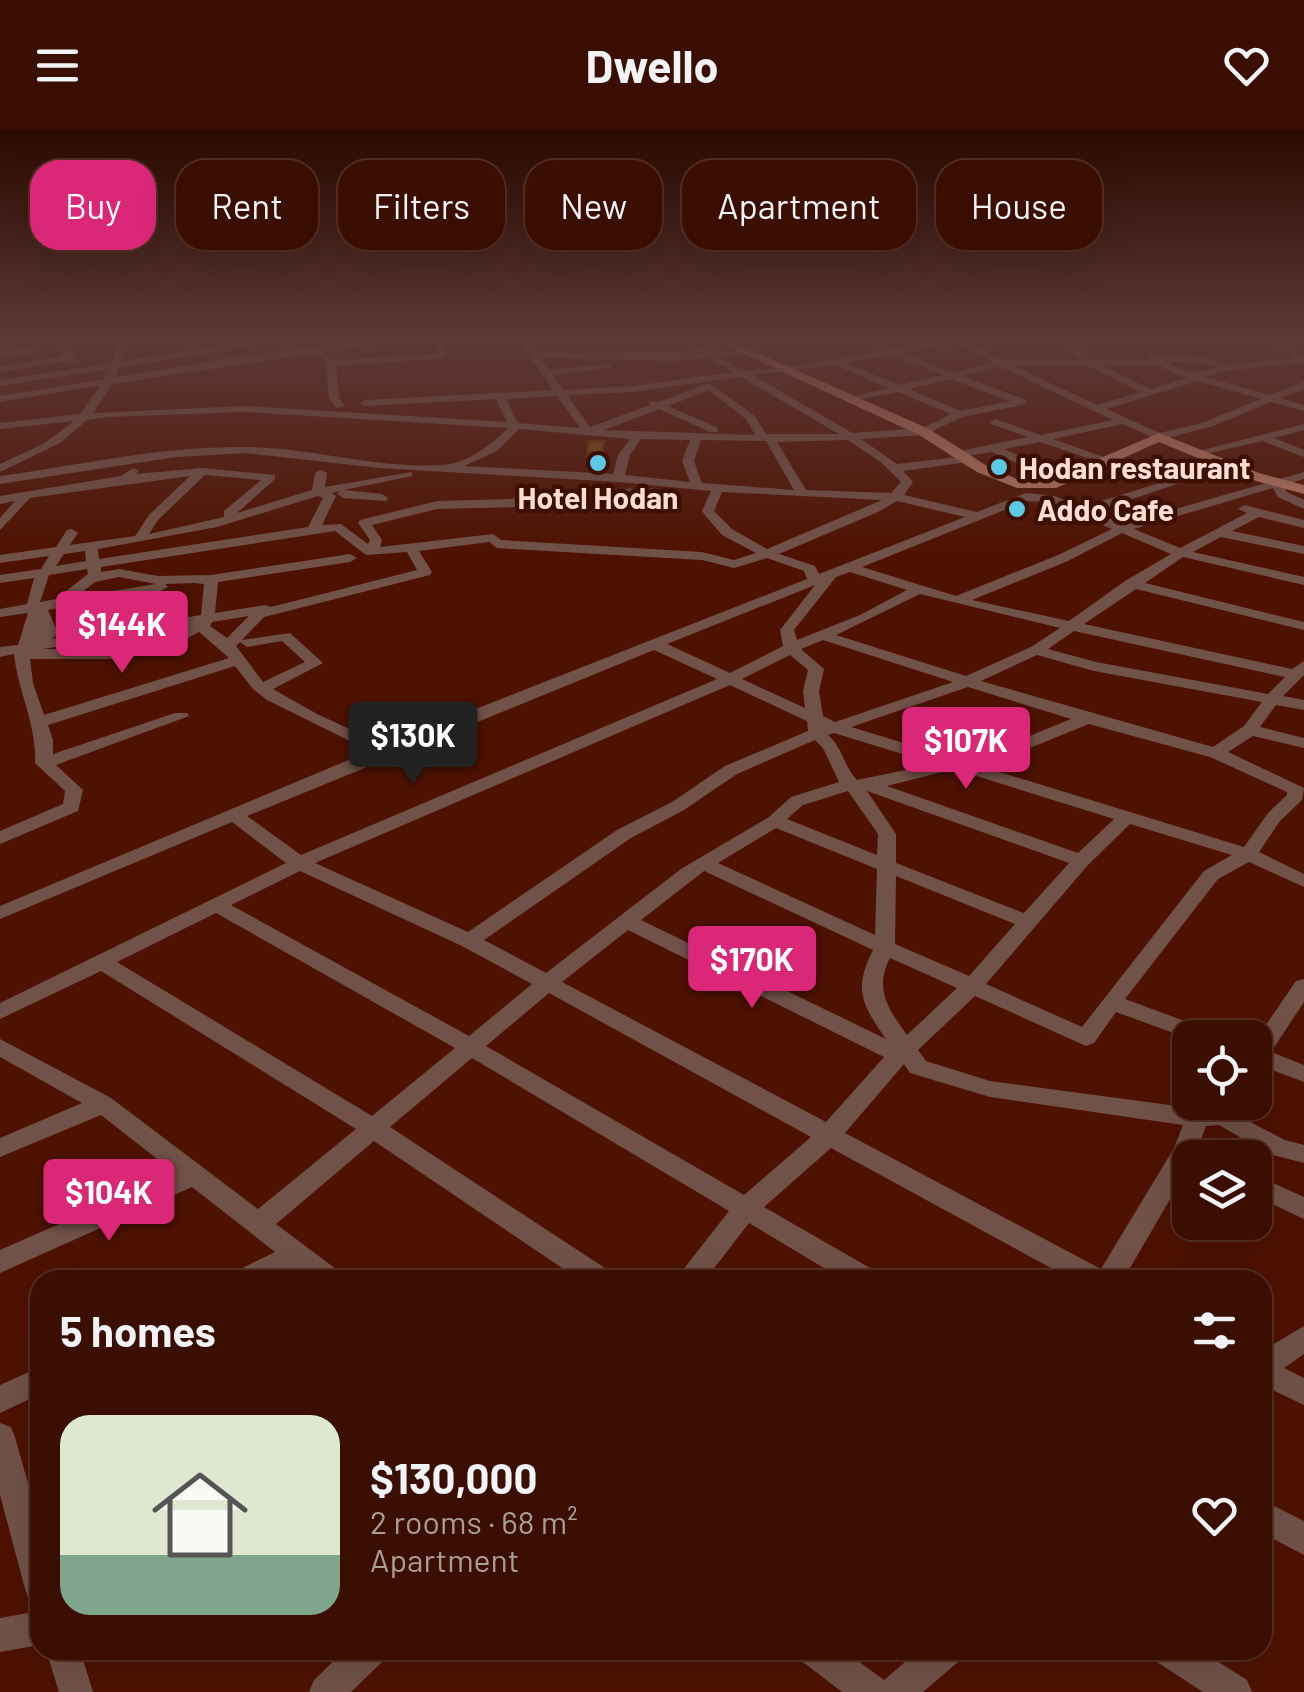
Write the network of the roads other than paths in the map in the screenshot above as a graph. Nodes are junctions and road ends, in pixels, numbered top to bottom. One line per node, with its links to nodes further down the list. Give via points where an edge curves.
1 (32, 411): 23 (street)
2 (86, 411): 18 (street)
3 (167, 411): 18 (street)
4 (292, 411): 26 (street)
5 (507, 411): 26 (street)
6 (573, 411): 29 (street)
7 (647, 411): 29 (street)
8 (668, 411): 32 (street)
9 (743, 411): 33 (street)
10 (806, 411): 35 (street)
11 (879, 411): 27 (main road)
12 (951, 411): 17 (street)
13 (982, 411): 16 (street)
14 (1100, 411): 21 (street)
15 (1239, 411): 19 (street)
16 (977, 412): 17 (street)
17 (959, 414): 27 (street)
18 (79, 418): 23 (street); 45 (street, via 56,441)
19 (1223, 418): 22 (street); 34 (street)
20 (995, 422): 36 (street)
21 (1124, 422): 34 (street); 36 (street)
22 (1240, 422)
23 (31, 423): 24 (street)
24 (0, 426)
25 (1304, 427): 28 (street)
26 (515, 428): 29 (street); 46 (street, via 493,449)
27 (922, 431): 35 (street); 40 (main road)
28 (1259, 431): 38 (street); 39 (street)
29 (588, 432): 30 (street)
30 (638, 436): 31 (street); 50 (street)
31 (697, 436): 32 (street); 55 (street, via 688,461)
32 (730, 436): 33 (street)
33 (766, 437): 35 (street); 59 (street)
34 (1159, 437): 38 (main road); 42 (main road)
35 (852, 438): 44 (street)
36 (1042, 438): 37 (street); 42 (street)
37 (994, 448): 40 (street); 57 (street)
38 (1197, 452): 43 (main road)
39 (1304, 454)
40 (963, 457): 44 (street); 57 (main road)
41 (144, 459): 46 (street, via 246,450); 51 (street); 52 (street)
42 (1108, 462): 57 (main road)
43 (1228, 465): 53 (main road); 66 (street)
44 (896, 468): 61 (street, via 907,482)
45 (0, 469)
46 (438, 470): 50 (street); 58 (street)
47 (202, 471): 51 (street); 54 (street, via 270,476); 79 (street)
48 (322, 473): 58 (street)
49 (1304, 476): 53 (street)
50 (618, 478): 55 (street)
51 (125, 479): 60 (street)
52 (0, 480)
53 (1277, 484): 56 (main road); 63 (street); 65 (street, via 1282,494)
54 (261, 485): 58 (street); 69 (street)
55 (708, 488): 59 (street); 70 (street, via 522,496 515,503 437,506); 86 (street, via 708,512 726,532)
56 (1304, 490)
57 (1040, 491): 66 (street); 68 (street)
58 (318, 492): 62 (street); 69 (street); 75 (street, via 330,496)
59 (802, 494): 61 (street)
60 (27, 495): 64 (street); 72 (street)
61 (898, 497): 68 (street); 86 (street)
62 (382, 498)
63 (1219, 499): 67 (street); 74 (street)
64 (0, 500)
65 (1304, 504)
66 (1083, 511): 74 (street)
67 (1255, 514): 71 (street); 77 (street)
68 (978, 516): 89 (street)
69 (218, 522): 78 (street, via 226,525 224,542); 79 (street)
70 (364, 523): 73 (street); 84 (street, via 376,540)
71 (1304, 524)
72 (0, 526)
73 (338, 527): 75 (street); 84 (street)
74 (1121, 529): 85 (street); 96 (street)
75 (314, 531): 78 (street)
76 (72, 533): 110 (street, via 38,582 36,618)
77 (1221, 533): 83 (street); 85 (street)
78 (261, 538): 92 (street)
79 (140, 539): 80 (street)
80 (91, 546): 88 (street); 90 (street)
81 (234, 548): 91 (street)
82 (410, 548): 84 (street); 86 (street, via 493,538 497,544 702,556 734,564); 97 (street, via 425,572)
83 (1304, 550)
84 (371, 552)
85 (1181, 552): 93 (street); 94 (street)
86 (767, 554): 89 (street)
87 (350, 558): 91 (street)
88 (0, 559)
89 (831, 574): 95 (street); 105 (street); 106 (street, via 787,630)
90 (95, 575): 98 (street, via 60,602); 100 (street, via 211,578)
91 (220, 578): 98 (street)
92 (0, 579)
93 (1304, 581)
94 (1130, 584): 101 (street); 102 (street)
95 (919, 589): 96 (street); 103 (street)
96 (957, 601): 101 (street)
97 (307, 602): 108 (street); 109 (street, via 254,616)
98 (39, 606): 99 (street); 110 (street, via 51,632)
99 (0, 614)
100 (206, 622): 109 (street, via 202,627); 110 (street, via 161,648)
101 (1074, 626): 107 (street); 111 (street)
102 (1304, 626)
103 (821, 635): 106 (street); 113 (street)
104 (248, 644): 114 (street, via 285,636 315,663)
105 (656, 645): 112 (street); 123 (street)
106 (791, 648): 112 (street); 120 (street, via 816,668 811,691)
107 (1036, 650): 113 (street); 115 (street)
108 (0, 652)
109 (232, 652): 114 (street); 119 (street)
110 (22, 654): 119 (street)
111 (1298, 670): 115 (street)
112 (726, 680): 120 (street); 134 (street)
113 (966, 682): 118 (street); 120 (street)
114 (264, 687): 123 (street, via 285,705)
115 (1272, 698): 116 (street); 121 (street)
116 (1304, 705)
117 (181, 716): 125 (street)
118 (1088, 718): 124 (street); 126 (street)
119 (40, 722): 125 (street)
120 (822, 727): 126 (street); 127 (street, via 842,775); 142 (street, via 731,770 624,834)
121 (1250, 730): 122 (street); 124 (street)
122 (1304, 743)
123 (384, 751): 128 (street)
124 (1216, 753): 132 (street, via 1296,789)
125 (44, 763): 131 (street, via 74,790 72,807)
126 (961, 766): 127 (street); 129 (street)
127 (861, 785): 130 (street, via 835,786 797,801); 133 (street); 136 (street, via 888,834)
128 (234, 814): 134 (street); 139 (street)
129 (1128, 816): 132 (street); 133 (street)
130 (775, 822): 135 (street); 136 (street)
131 (0, 838)
132 (1248, 854): 137 (street); 148 (street, via 1212,875)
133 (1081, 861): 141 (street)
134 (299, 864): 138 (street); 142 (street)
135 (704, 864): 140 (street); 143 (street)
136 (887, 867): 141 (street); 143 (street)
137 (1304, 881)
138 (214, 904): 144 (street); 152 (street)
139 (0, 913)
140 (627, 921): 145 (street); 154 (street)
141 (1030, 923): 146 (street)
142 (468, 940): 145 (street)
143 (886, 948): 146 (street); 154 (street, via 872,973 876,1008)
144 (100, 961): 149 (street); 160 (street)
145 (546, 984): 152 (street); 161 (street)
146 (973, 985): 148 (street, via 1086,1038); 154 (street)
147 (1304, 986): 151 (street)
148 (1111, 1002): 150 (street)
149 (0, 1012)
150 (1172, 1024)
151 (1272, 1033)
152 (471, 1046): 160 (street); 167 (street)
153 (0, 1048): 157 (street)
154 (903, 1052): 158 (street, via 918,1066 990,1089); 161 (street)
155 (1272, 1062): 156 (street)
156 (1304, 1074)
157 (103, 1104): 162 (street); 164 (street)
158 (1172, 1107)
159 (1229, 1120): 163 (street)
160 (373, 1128): 169 (street); 174 (street)
161 (830, 1135): 167 (street); 177 (street)
162 (0, 1148)
163 (1304, 1154)
164 (195, 1175): 169 (street); 171 (street)
165 (1172, 1185): 178 (street)
166 (1272, 1193): 168 (street)
167 (747, 1207): 175 (street); 176 (street)
168 (1304, 1209)
169 (258, 1224): 170 (street)
170 (297, 1254): 172 (street); 173 (street)
171 (0, 1262)
172 (264, 1270)
173 (317, 1270)
174 (586, 1270)
175 (697, 1270)
176 (851, 1270)
177 (1079, 1270)
178 (1115, 1270)
179 (1304, 1338): 180 (street)
180 (1272, 1362)
181 (1272, 1374): 183 (street)
182 (30, 1385): 184 (street)
183 (1304, 1392)
184 (0, 1400)
185 (0, 1437): 188 (street)
186 (1272, 1521): 187 (street)
187 (1304, 1539)
188 (30, 1548)
189 (30, 1630): 190 (street)
190 (0, 1635)
191 (65, 1660): 196 (street)
192 (360, 1660): 197 (street)
193 (828, 1660): 198 (street)
194 (934, 1660): 199 (street)
195 (1185, 1660): 200 (street)
196 (76, 1692)
197 (326, 1692)
198 (871, 1692)
199 (896, 1692)
200 (1235, 1692)

